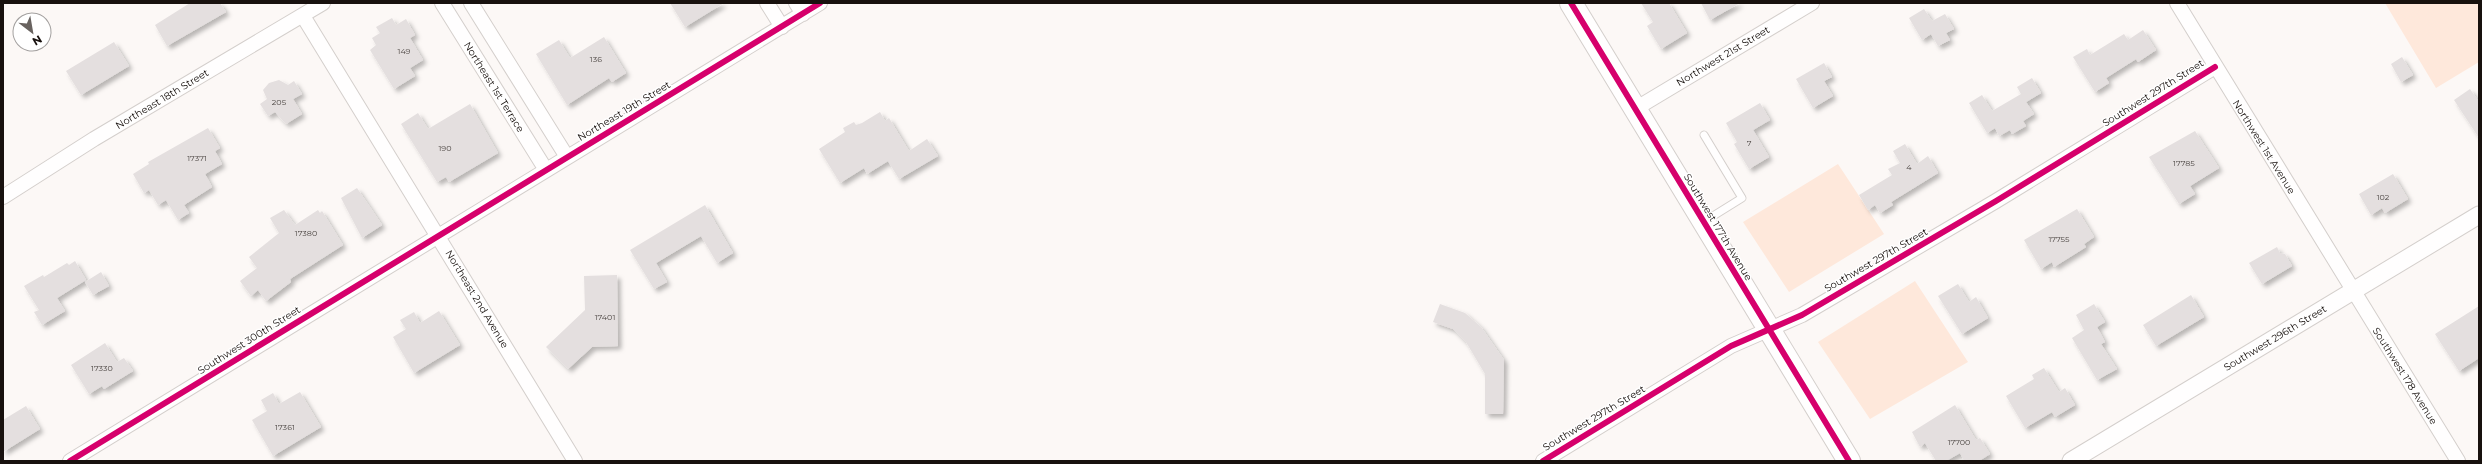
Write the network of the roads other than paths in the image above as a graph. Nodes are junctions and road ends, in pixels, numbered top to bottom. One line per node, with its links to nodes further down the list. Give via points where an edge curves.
1 (323, 3): 10 (street, Northeast 18th Street)
2 (442, 3): 16 (street, Northeast 1st Terrace)
3 (471, 3): 15 (street)
4 (767, 3): 11 (street)
5 (820, 3): 9 (street, Northeast 19th Street)
6 (1571, 3): 13 (highway, Southwest 177th Avenue)
7 (1812, 3): 13 (street, Northwest 21st Street)
8 (2177, 3): 12 (street, Northwest 1st Avenue)
9 (799, 8): 11 (street, Northeast 19th Street)
10 (302, 16): 17 (street, Northeast 18th Street, via 94,139); 20 (street, Northeast 2nd Avenue)
11 (782, 27): 15 (street, Northeast 19th Street)
12 (2215, 66): 21 (street, Northwest 1st Avenue); 22 (street, Southwest 297th Street, via 1983,209 1802,315)
13 (1635, 108): 19 (highway, Southwest 177th Avenue)
14 (1704, 135): 19 (lane, via 1742,198)
15 (567, 157): 16 (street, Northeast 19th Street)
16 (546, 170): 20 (street, Northeast 19th Street)
17 (3, 197)
18 (2479, 215): 21 (street, Southwest 296th Street)
19 (1703, 222): 22 (highway, Southwest 177th Avenue)
20 (438, 235): 23 (street, Southwest 300th Street); 24 (street, Northeast 2nd Avenue)
21 (2353, 291): 27 (street, Southwest 296th Street); 28 (street, Southwest 178 Avenue)
22 (1768, 330): 25 (street, Southwest 297th Street, via 1731,346); 26 (highway, Southwest 177th Avenue)
23 (70, 461)
24 (574, 461)
25 (1543, 461)
26 (1849, 461)
27 (2071, 461)
28 (2458, 461)

